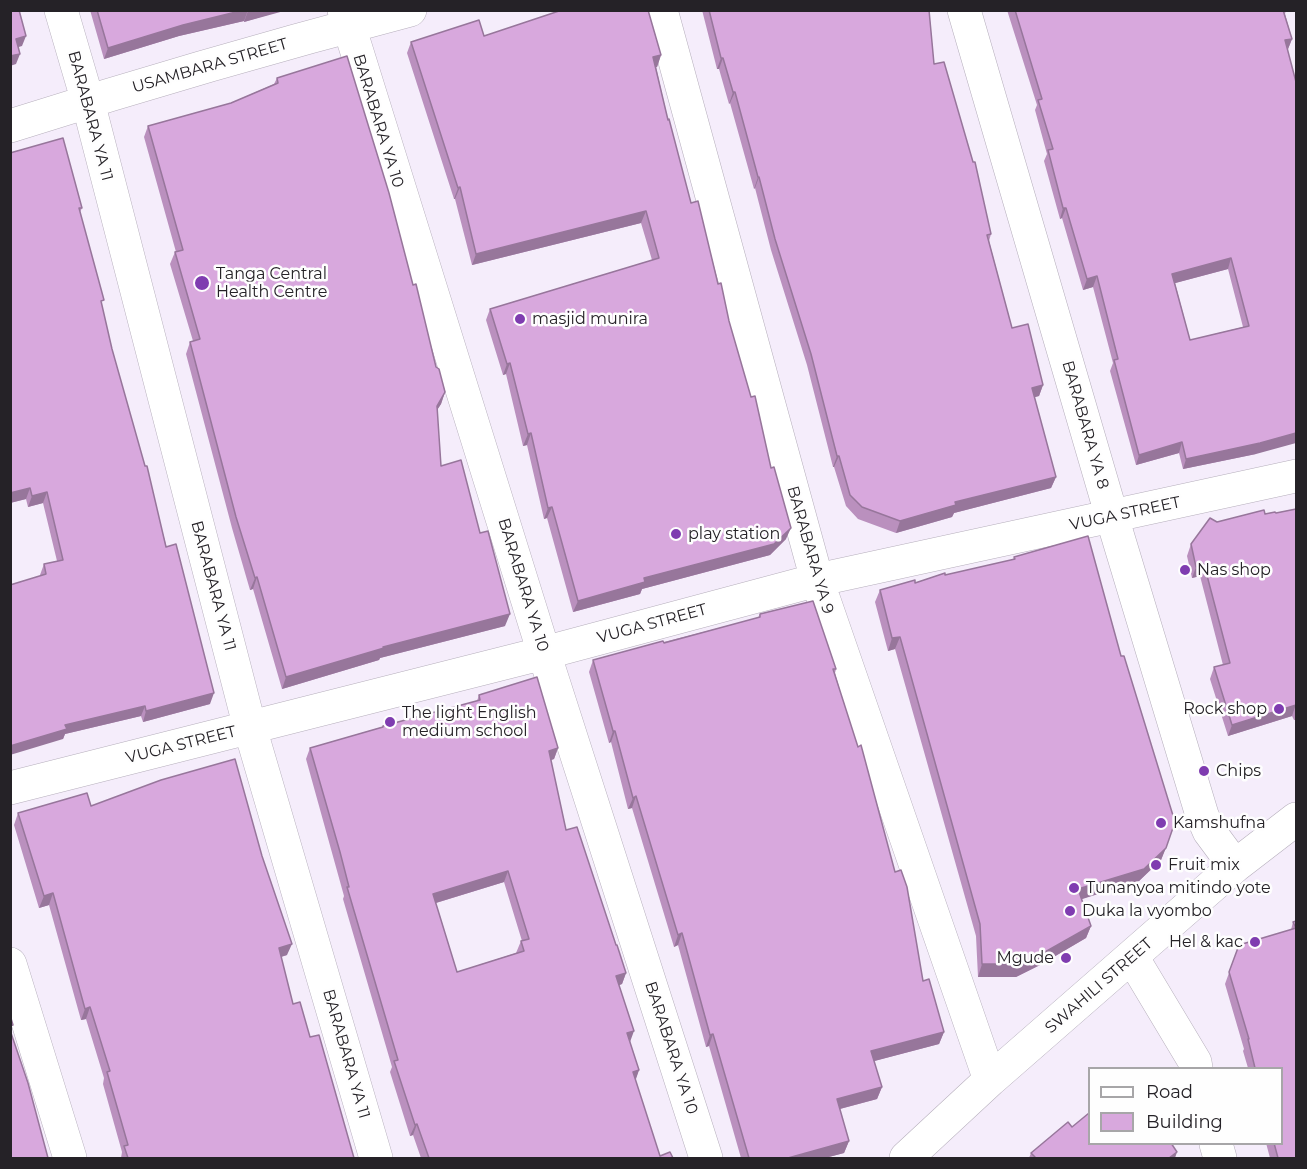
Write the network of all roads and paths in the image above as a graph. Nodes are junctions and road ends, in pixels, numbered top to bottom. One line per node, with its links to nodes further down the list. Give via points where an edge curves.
1 (61, 10): 6 (street, BARABARA YA 11)
2 (410, 10): 5 (street, USAMBARA STREET)
3 (661, 10): 10 (street, BARABARA YA 9)
4 (964, 10): 9 (street, BARABARA YA 8)
5 (347, 18): 6 (street, USAMBARA STREET); 11 (street, BARABARA YA 10)
6 (88, 102): 7 (street, USAMBARA STREET); 12 (street, BARABARA YA 11)
7 (10, 126)
8 (1296, 476): 9 (street, VUGA STREET)
9 (1112, 517): 10 (street, VUGA STREET); 15 (street, BARABARA YA 8, via 1202,815)
10 (817, 580): 11 (street, VUGA STREET); 19 (street, BARABARA YA 9)
11 (544, 653): 12 (street, VUGA STREET); 22 (street, BARABARA YA 10)
12 (250, 728): 13 (street, VUGA STREET); 21 (street, BARABARA YA 11)
13 (10, 788)
14 (1296, 819): 15 (street, SWAHILI STREET)
15 (1235, 866): 16 (street, SWAHILI STREET)
16 (1132, 957): 18 (street); 19 (street, SWAHILI STREET)
17 (10, 964): 20 (street)
18 (1196, 1067)
19 (990, 1080): 23 (street, SWAHILI STREET)
20 (70, 1158)
21 (376, 1158)
22 (706, 1158)
23 (906, 1158)

